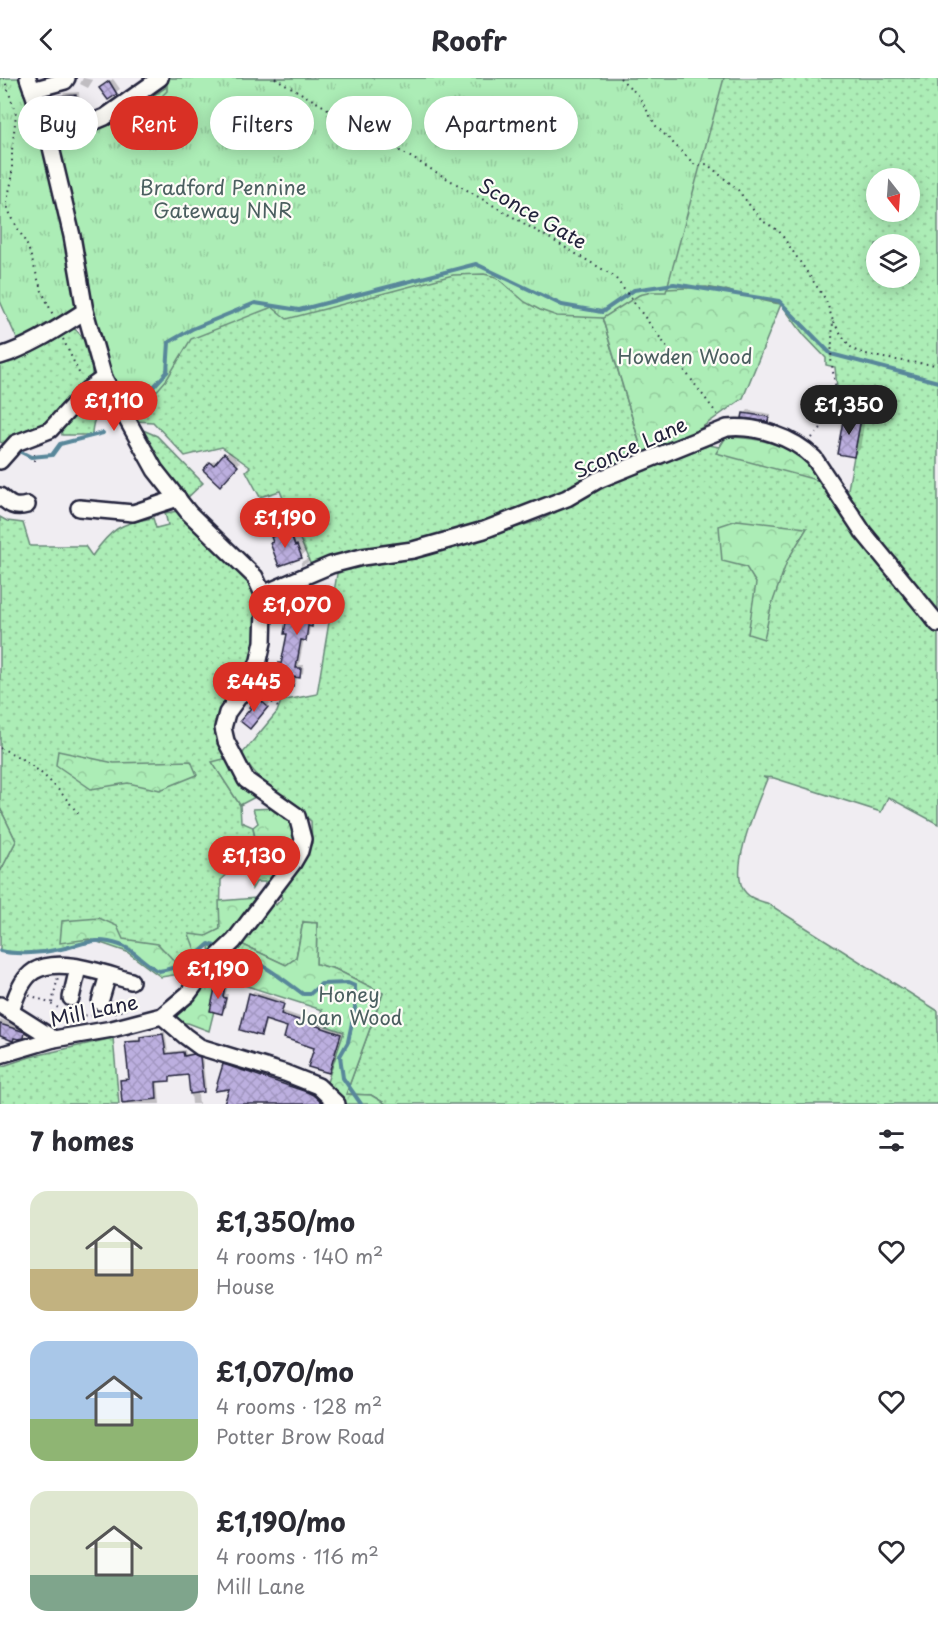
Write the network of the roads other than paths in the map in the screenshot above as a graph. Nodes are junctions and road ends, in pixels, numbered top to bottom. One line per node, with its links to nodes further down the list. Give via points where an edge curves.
1 (160, 78): 4 (street)
2 (57, 80): 3 (street)
3 (30, 84)
4 (98, 120)
5 (52, 150): 6 (street)
6 (85, 311): 7 (street); 8 (street)
7 (0, 356)
8 (104, 378): 9 (street, via 87,390 51,430 16,443); 11 (street, via 149,460)
9 (7, 453)
10 (0, 496): 12 (street, via 12,506)
11 (178, 498): 13 (street, via 133,513); 14 (street, via 255,577)
12 (27, 505)
13 (79, 508)
14 (263, 594): 15 (street, Sconce Lane, via 331,565 413,550 484,530 727,428 740,427 803,447 863,532); 22 (street, Mill Lane, via 263,642 256,668 227,713 223,728 246,780 297,816 303,839 293,863 234,940 188,994)
15 (938, 624)
16 (78, 968): 17 (street); 19 (street); 21 (street, via 67,965 34,971)
17 (108, 975): 18 (street); 20 (street)
18 (131, 981)
19 (71, 998)
20 (100, 1002)
21 (5, 1008): 23 (street)
22 (162, 1016): 23 (street, Mill Lane); 25 (street, via 200,1047 318,1086)
23 (54, 1039): 24 (street, Mill Lane)
24 (0, 1055)
25 (337, 1104)

